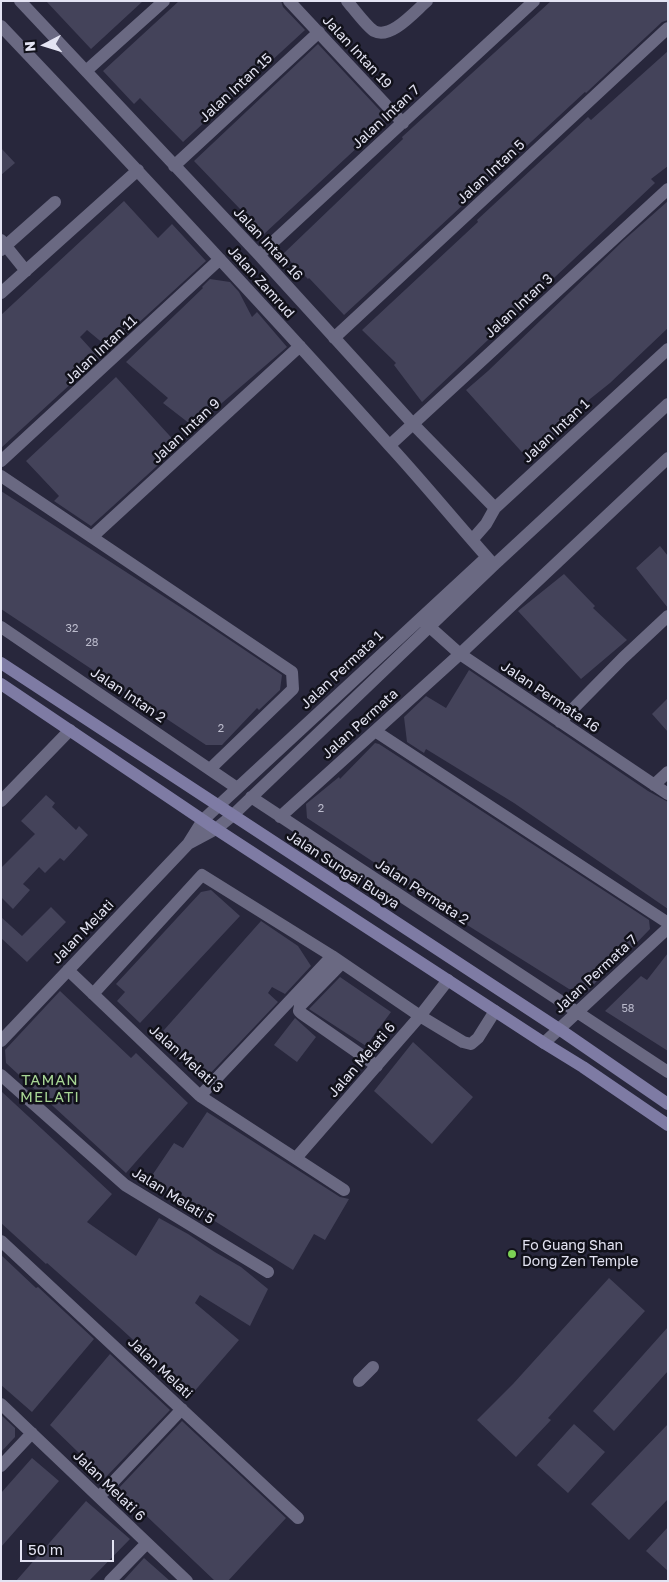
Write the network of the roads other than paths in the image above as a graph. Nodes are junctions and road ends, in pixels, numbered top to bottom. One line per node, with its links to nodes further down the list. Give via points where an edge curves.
1 (20, 1): 10 (street, Jalan Intan 16)
2 (164, 1): 10 (street)
3 (289, 1): 9 (street, Jalan Intan 19)
4 (347, 1): 5 (street, via 374,30 384,32 393,30)
5 (427, 1)
6 (534, 1): 11 (street, Jalan Intan 7)
7 (1, 26): 13 (street, Jalan Zamrud)
8 (668, 28): 21 (street, Jalan Intan 5)
9 (319, 32): 11 (street, Jalan Intan 19); 12 (street, Jalan Intan 15)
10 (86, 71): 12 (street, Jalan Intan 16)
11 (403, 123): 17 (street, Jalan Intan 7)
12 (174, 166): 17 (street, Jalan Intan 16)
13 (138, 170): 18 (street, Jalan Zamrud); 19 (street)
14 (668, 189): 25 (street, Jalan Intan 3)
15 (55, 202): 16 (street)
16 (3, 245): 19 (street)
17 (258, 255): 21 (street, Jalan Intan 16)
18 (220, 259): 22 (street, Jalan Zamrud); 28 (street, Jalan Intan 11)
19 (26, 271): 20 (street)
20 (1, 292)
21 (334, 338): 25 (street, Jalan Intan 16)
22 (300, 346): 26 (street, Jalan Zamrud); 31 (street, Jalan Intan 9)
23 (668, 348): 30 (street, Jalan Intan 1)
24 (668, 404): 33 (street, Jalan Permata 1)
25 (413, 424): 26 (street, Jalan Intan 3); 30 (street, Jalan Intan 16)
26 (390, 445): 32 (street, Jalan Zamrud)
27 (668, 458): 37 (street)
28 (1, 461)
29 (1, 476): 31 (street)
30 (495, 508): 32 (street, Jalan Intan 1)
31 (92, 537): 43 (street, via 292,672 293,689)
32 (472, 540): 33 (street, Jalan Zamrud)
33 (490, 561): 35 (street, Jalan Permata 1)
34 (668, 616): 40 (street)
35 (424, 623): 37 (street, Jalan Permata 16); 46 (street, Jalan Permata 1); 49 (street, Jalan Permata 1)
36 (1, 627): 43 (street, Jalan Intan 2)
37 (460, 654): 40 (street, Jalan Permata 16); 42 (street, Jalan Permata)
38 (1, 663): 50 (street, Jalan Sungai Buaya)
39 (1, 684): 41 (street)
40 (560, 722): 45 (street, Jalan Permata 16)
41 (70, 730): 48 (street); 53 (street)
42 (375, 731): 52 (street, Jalan Permata); 56 (street)
43 (210, 769): 46 (street, Jalan Intan 2)
44 (668, 772): 45 (street)
45 (654, 785): 47 (street, Jalan Permata 16)
46 (237, 788): 50 (street, Jalan Permata 1)
47 (668, 794)
48 (3, 796)
49 (251, 797): 51 (street, Jalan Permata 1); 52 (street, Jalan Permata 2)
50 (218, 806): 51 (street, Jalan Sungai Buaya); 53 (street, Jalan Melati)
51 (233, 815): 54 (street, Jalan Melati); 65 (street, Jalan Sungai Buaya)
52 (280, 817): 63 (street, Jalan Permata 2)
53 (203, 820): 54 (street); 55 (street, Jalan Melati)
54 (216, 829): 55 (street, Jalan Melati); 60 (street)
55 (188, 844): 59 (street, Jalan Melati)
56 (668, 923)
57 (668, 928): 63 (street, Jalan Permata 7)
58 (337, 959): 61 (street, via 202,875); 64 (street); 68 (street, via 299,1011); 71 (street)
59 (68, 970): 61 (street, Jalan Melati 3); 66 (street, Jalan Melati)
60 (448, 980): 62 (street); 64 (street, Jalan Melati 6)
61 (93, 994): 71 (street, Jalan Melati 3)
62 (495, 1011): 64 (street, via 471,1044); 67 (street)
63 (577, 1012): 65 (street, Jalan Permata 7); 69 (street, Jalan Permata 2)
64 (420, 1016): 68 (street, Jalan Melati 6)
65 (559, 1029): 67 (street, Jalan Permata 7); 72 (street, Jalan Sungai Buaya)
66 (1, 1041)
67 (544, 1044): 73 (street)
68 (376, 1066): 74 (street, Jalan Melati 6)
69 (668, 1072)
70 (1, 1075): 77 (street, Jalan Melati 5, via 125,1185)
71 (200, 1096): 74 (street, Jalan Melati 3)
72 (668, 1104)
73 (668, 1125)
74 (296, 1158): 75 (street, Jalan Melati 3)
75 (344, 1190)
76 (1, 1240): 81 (street, Jalan Melati)
77 (268, 1272)
78 (372, 1367): 79 (street)
79 (359, 1381)
80 (1, 1404): 82 (street, Jalan Melati 6)
81 (182, 1409): 84 (street); 85 (street, Jalan Melati)
82 (32, 1434): 83 (street); 84 (street, Jalan Melati 6)
83 (1, 1466)
84 (99, 1497): 86 (street, Jalan Melati 6)
85 (298, 1518)
86 (147, 1543): 87 (street); 88 (street, Jalan Melati 6)
87 (110, 1581)
88 (187, 1581)

